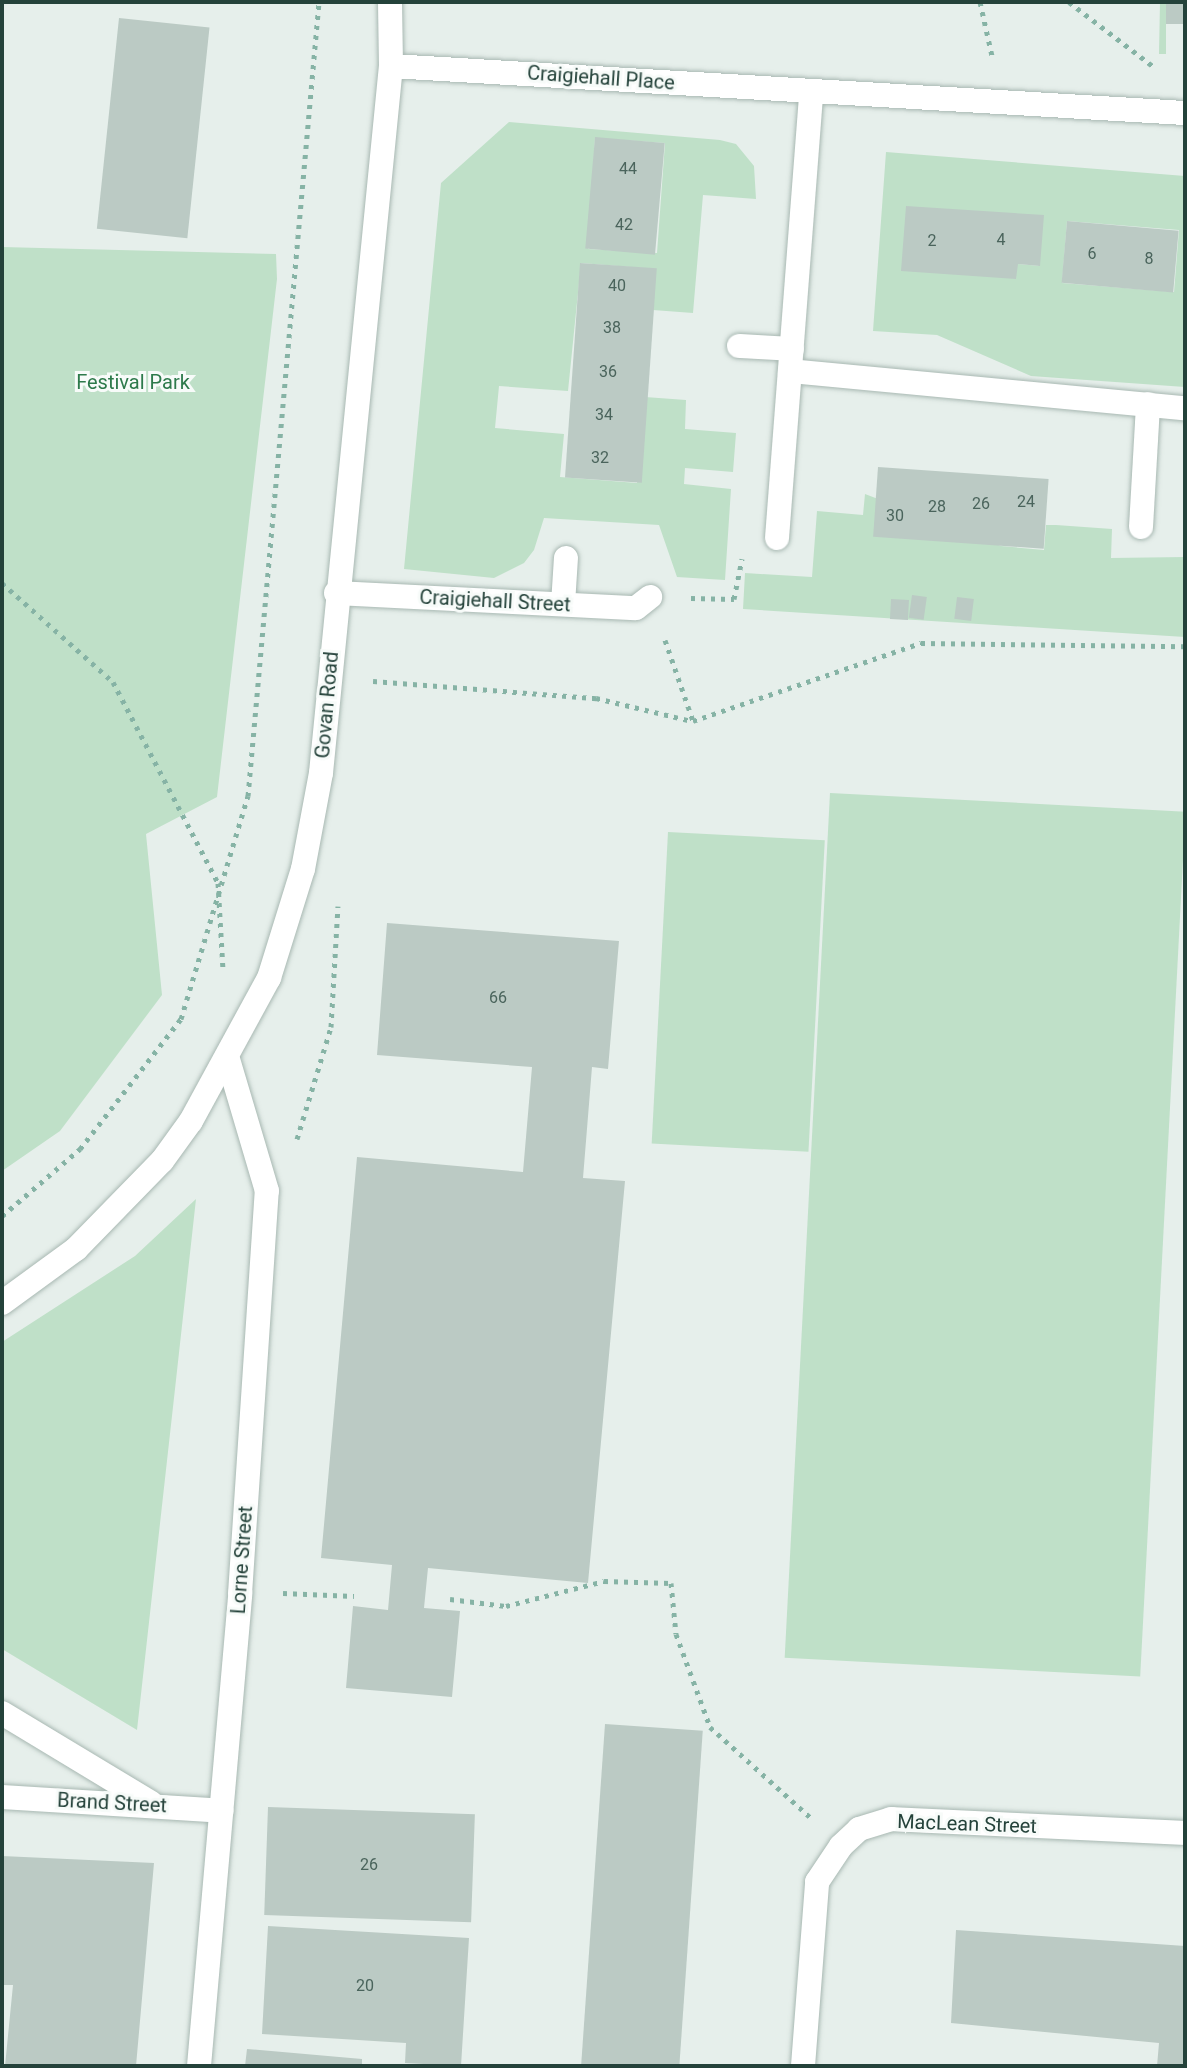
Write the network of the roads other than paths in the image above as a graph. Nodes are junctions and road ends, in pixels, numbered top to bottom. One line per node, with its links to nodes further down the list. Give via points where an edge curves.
1 (390, 2): 2 (street, Govan Road)
2 (391, 66): 3 (street, Craigiehall Place); 12 (street, Govan Road)
3 (811, 92): 4 (street, Craigiehall Place); 6 (street)
4 (1185, 113)
5 (739, 346): 6 (street)
6 (791, 360): 7 (street); 10 (street)
7 (1148, 404): 8 (street); 9 (street)
8 (1185, 408)
9 (1141, 527)
10 (777, 538)
11 (566, 558): 14 (street)
12 (336, 593): 14 (street, Craigiehall Street); 15 (street, Govan Road, via 321,773 303,869 269,978)
13 (650, 597): 14 (street, Craigiehall Street, via 636,608)
14 (563, 604)
15 (228, 1059): 16 (street, Govan Road, via 162,1161 76,1249); 20 (street, Lorne Street, via 267,1191)
16 (2, 1303)
17 (2, 1713): 19 (street)
18 (2, 1797): 19 (street, Brand Street)
19 (155, 1805): 20 (street, Brand Street)
20 (222, 1811): 22 (street, Lorne Street)
21 (1185, 1833): 23 (street, MacLean Street, via 891,1819 859,1829 817,1882)
22 (199, 2066)
23 (803, 2066)

